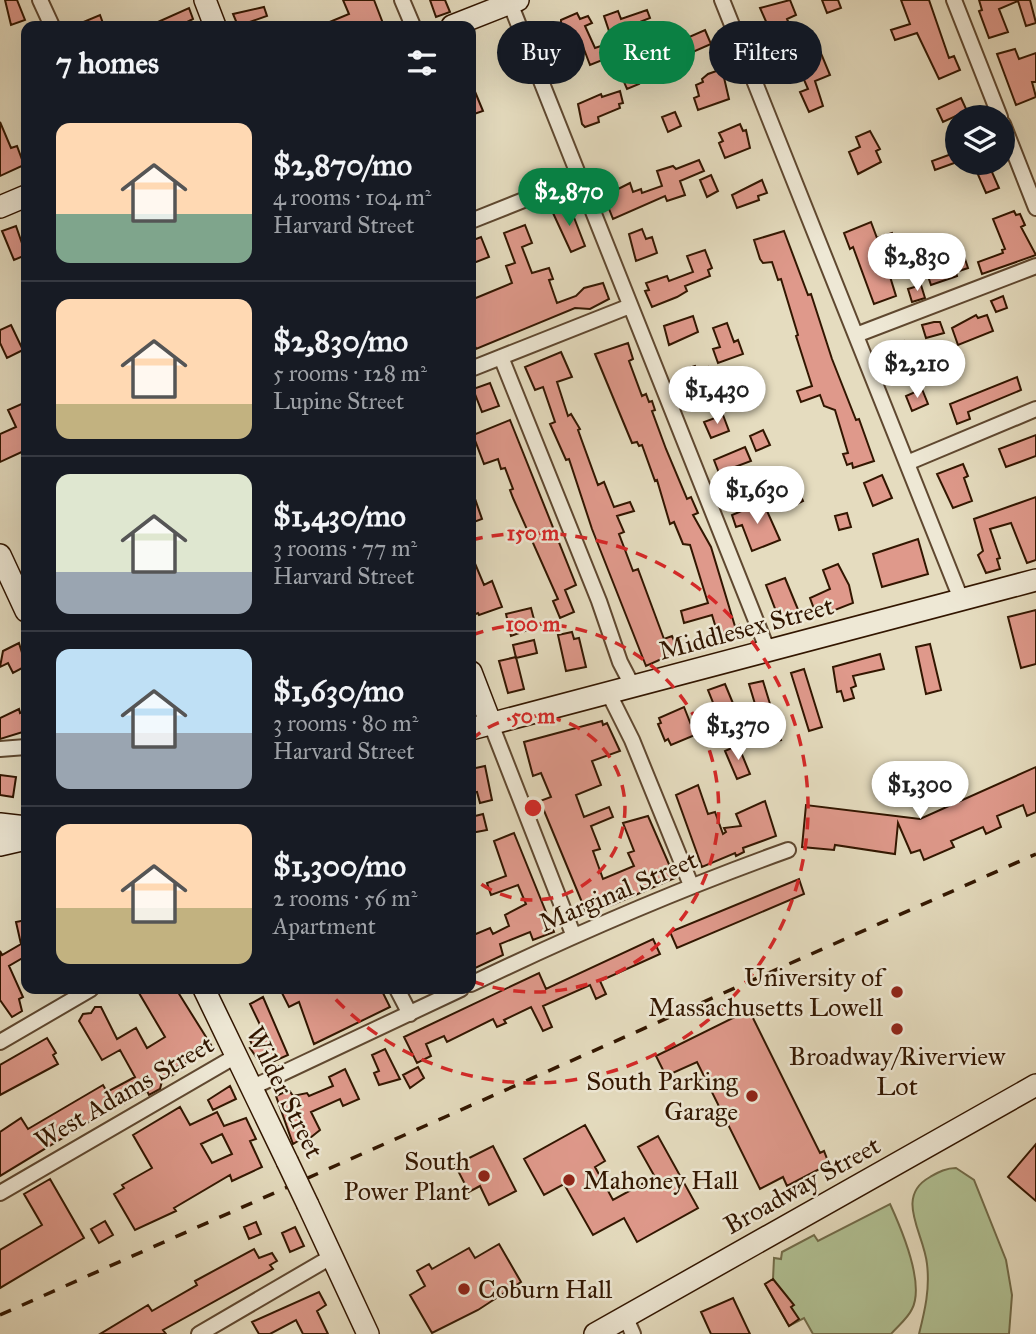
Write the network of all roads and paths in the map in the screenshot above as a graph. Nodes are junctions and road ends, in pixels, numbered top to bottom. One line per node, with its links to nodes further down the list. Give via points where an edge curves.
1 (40, 0): 7 (street)
2 (205, 0): 8 (main road)
3 (402, 0): 9 (street)
4 (722, 0): 20 (street)
5 (954, 0): 11 (street)
6 (514, 2): 10 (main road); 13 (street)
7 (50, 21)
8 (213, 21)
9 (411, 21)
10 (465, 21)
11 (995, 105)
12 (1015, 155): 16 (street)
13 (579, 178): 17 (street); 19 (street)
14 (21, 198): 15 (main road)
15 (0, 207)
16 (1036, 208)
17 (476, 219)
18 (1036, 266): 20 (street)
19 (630, 306): 21 (street); 29 (street)
20 (856, 335): 24 (street)
21 (501, 357): 22 (street); 30 (street)
22 (476, 367)
23 (1036, 409): 24 (street)
24 (907, 463): 27 (street)
25 (0, 555): 28 (main road)
26 (1036, 580): 27 (main road, Middlesex Street)
27 (961, 599): 29 (main road, Middlesex Street)
28 (21, 600)
29 (768, 651): 30 (main road, Middlesex Street)
30 (633, 687): 31 (main road, Middlesex Street)
31 (609, 694): 33 (main road, Middlesex Street); 41 (street)
32 (476, 700): 33 (main road)
33 (481, 727): 42 (street)
34 (21, 747): 35 (street)
35 (0, 749)
36 (0, 824): 37 (main road)
37 (21, 826)
38 (21, 840): 39 (main road)
39 (0, 845)
40 (788, 850): 41 (street, Marginal Street)
41 (691, 885): 42 (street, Marginal Street)
42 (573, 934): 43 (street, Marginal Street)
43 (476, 982)
44 (83, 994): 49 (street)
45 (211, 994): 50 (main road, Wilder Street)
46 (400, 994): 48 (street)
47 (451, 994): 48 (street)
48 (410, 1014): 52 (street)
49 (0, 1042)
50 (236, 1056): 52 (main road, Wilder Street); 53 (street, West Adams Street)
51 (1036, 1085): 55 (main road, Broadway Street)
52 (251, 1088): 54 (main road, Wilder Street, bridge)
53 (0, 1193)
54 (331, 1257): 56 (street); 57 (main road, Wilder Street)
55 (629, 1325): 58 (main road, Broadway Street)
56 (199, 1334)
57 (368, 1334)
58 (595, 1334)

